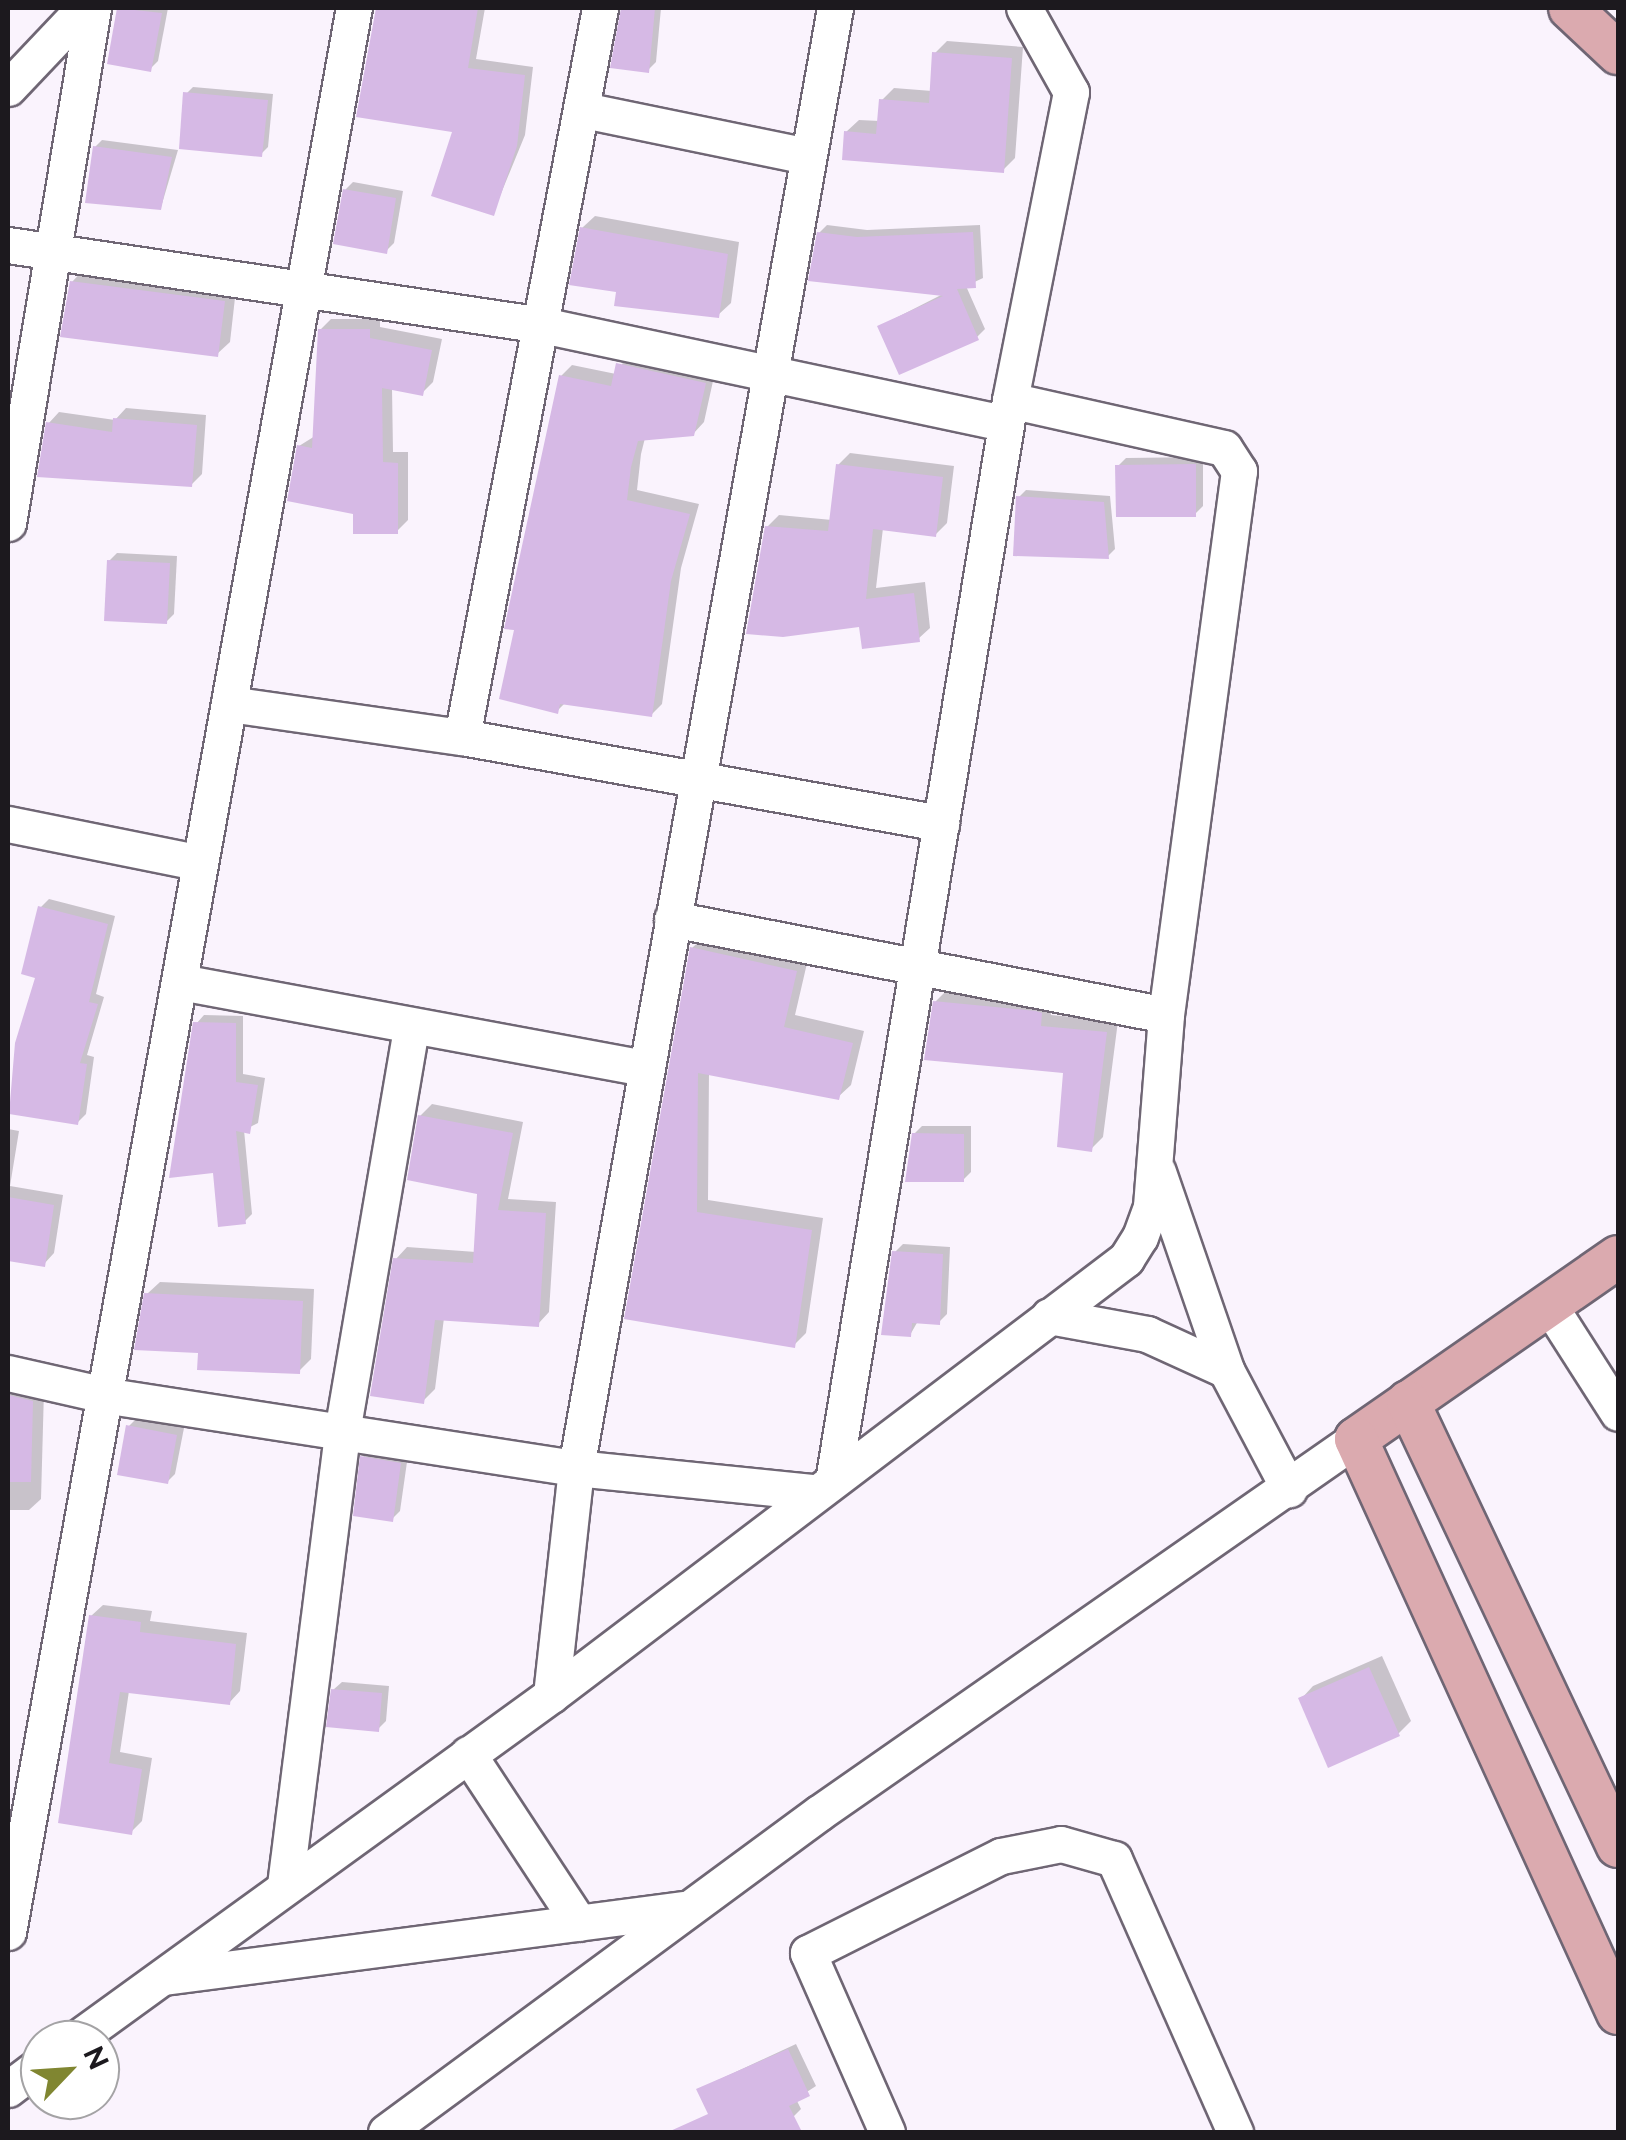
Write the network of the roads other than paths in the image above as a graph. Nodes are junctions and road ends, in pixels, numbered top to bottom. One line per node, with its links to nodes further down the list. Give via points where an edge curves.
1 (84, 8): 9 (street)
2 (93, 8): 13 (street)
3 (354, 8): 14 (street)
4 (600, 8): 10 (street)
5 (834, 8): 11 (street)
6 (1024, 8): 17 (street, via 1071,92)
7 (1570, 8): 8 (main road)
8 (1618, 52)
9 (8, 88)
10 (583, 110): 11 (street); 15 (street)
11 (808, 156): 16 (street)
12 (8, 246): 13 (street)
13 (53, 254): 14 (street); 18 (street)
14 (301, 286): 15 (street); 19 (street)
15 (542, 326): 16 (street); 20 (street)
16 (772, 373): 17 (street); 21 (street)
17 (1008, 412): 23 (street); 28 (street, via 1224,448 1237,460)
18 (8, 523)
19 (229, 704): 20 (street); 24 (street)
20 (462, 737): 21 (street)
21 (694, 778): 23 (street); 25 (street)
22 (8, 824): 24 (street)
23 (941, 824): 26 (street)
24 (197, 862): 27 (street)
25 (672, 919): 26 (street); 30 (street)
26 (916, 967): 28 (street); 43 (street)
27 (180, 982): 29 (street); 37 (street)
28 (1166, 1015): 31 (street)
29 (410, 1028): 30 (street); 40 (street)
30 (646, 1068): 42 (street)
31 (1156, 1165): 34 (street, via 1151,1206 1126,1259); 35 (street)
32 (1618, 1257): 33 (main road)
33 (1549, 1305): 38 (main road); 39 (street)
34 (1049, 1316): 35 (street, via 1147,1334); 43 (street)
35 (1226, 1370): 44 (street)
36 (8, 1372): 37 (street)
37 (109, 1396): 40 (street); 51 (street)
38 (1408, 1402): 41 (main road); 47 (main road)
39 (1618, 1413)
40 (342, 1432): 42 (street); 48 (street)
41 (1356, 1438): 44 (street); 53 (main road)
42 (576, 1468): 43 (street); 45 (street)
43 (824, 1484): 45 (street)
44 (1289, 1489): 49 (street)
45 (550, 1695): 46 (street)
46 (468, 1754): 48 (street); 50 (street)
47 (1618, 1846)
48 (285, 1886): 52 (street)
49 (689, 1908): 50 (street); 55 (street)
50 (579, 1923): 52 (street)
51 (8, 1932)
52 (159, 1978): 54 (street)
53 (1618, 2013)
54 (102, 2020)
55 (386, 2132)
56 (887, 2132): 57 (street, via 808,1953 1001,1856 1061,1844 1114,1858)
57 (1235, 2132)

